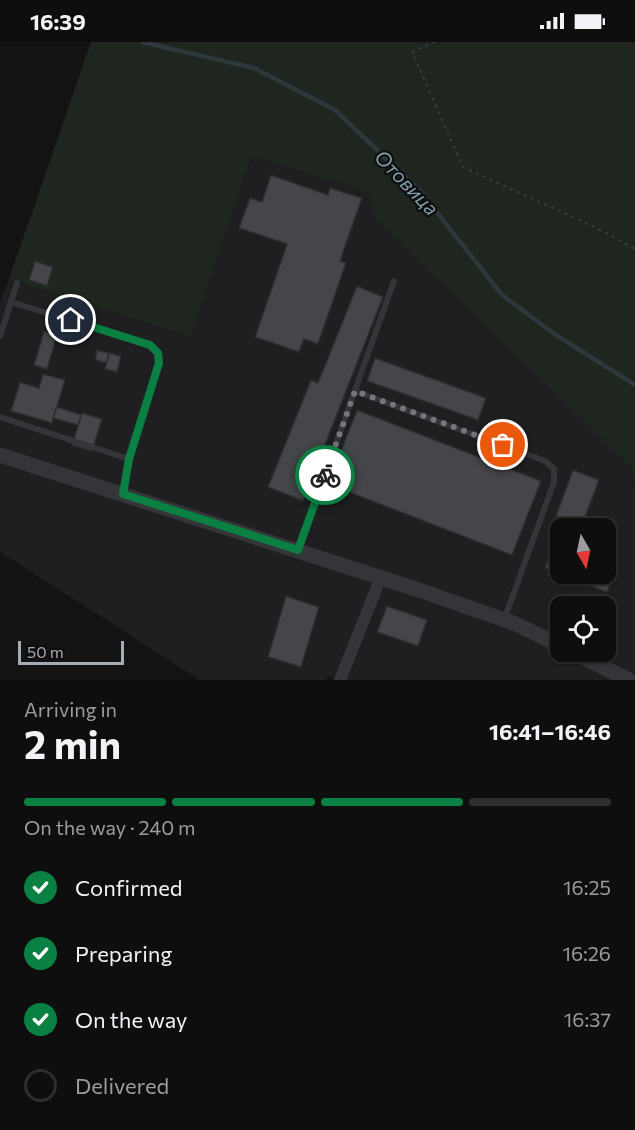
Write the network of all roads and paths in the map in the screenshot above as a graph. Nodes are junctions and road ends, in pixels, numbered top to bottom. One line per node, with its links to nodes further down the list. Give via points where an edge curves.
1 (435, 42): 2 (path, via 412,52 463,167)
2 (635, 249)
3 (394, 281): 7 (lane)
4 (16, 283): 5 (lane)
5 (11, 302): 6 (lane); 10 (lane, via 150,345 158,353 159,363)
6 (0, 336)
7 (355, 391): 12 (lane); 14 (lane, via 545,461 554,469 554,482)
8 (0, 417): 10 (lane)
9 (0, 455): 11 (street)
10 (129, 459): 11 (lane)
11 (123, 494): 12 (street)
12 (298, 550): 13 (street)
13 (381, 577): 14 (street); 18 (street)
14 (504, 620): 15 (street)
15 (550, 641)
16 (593, 662): 17 (street)
17 (627, 679)
18 (340, 680)

